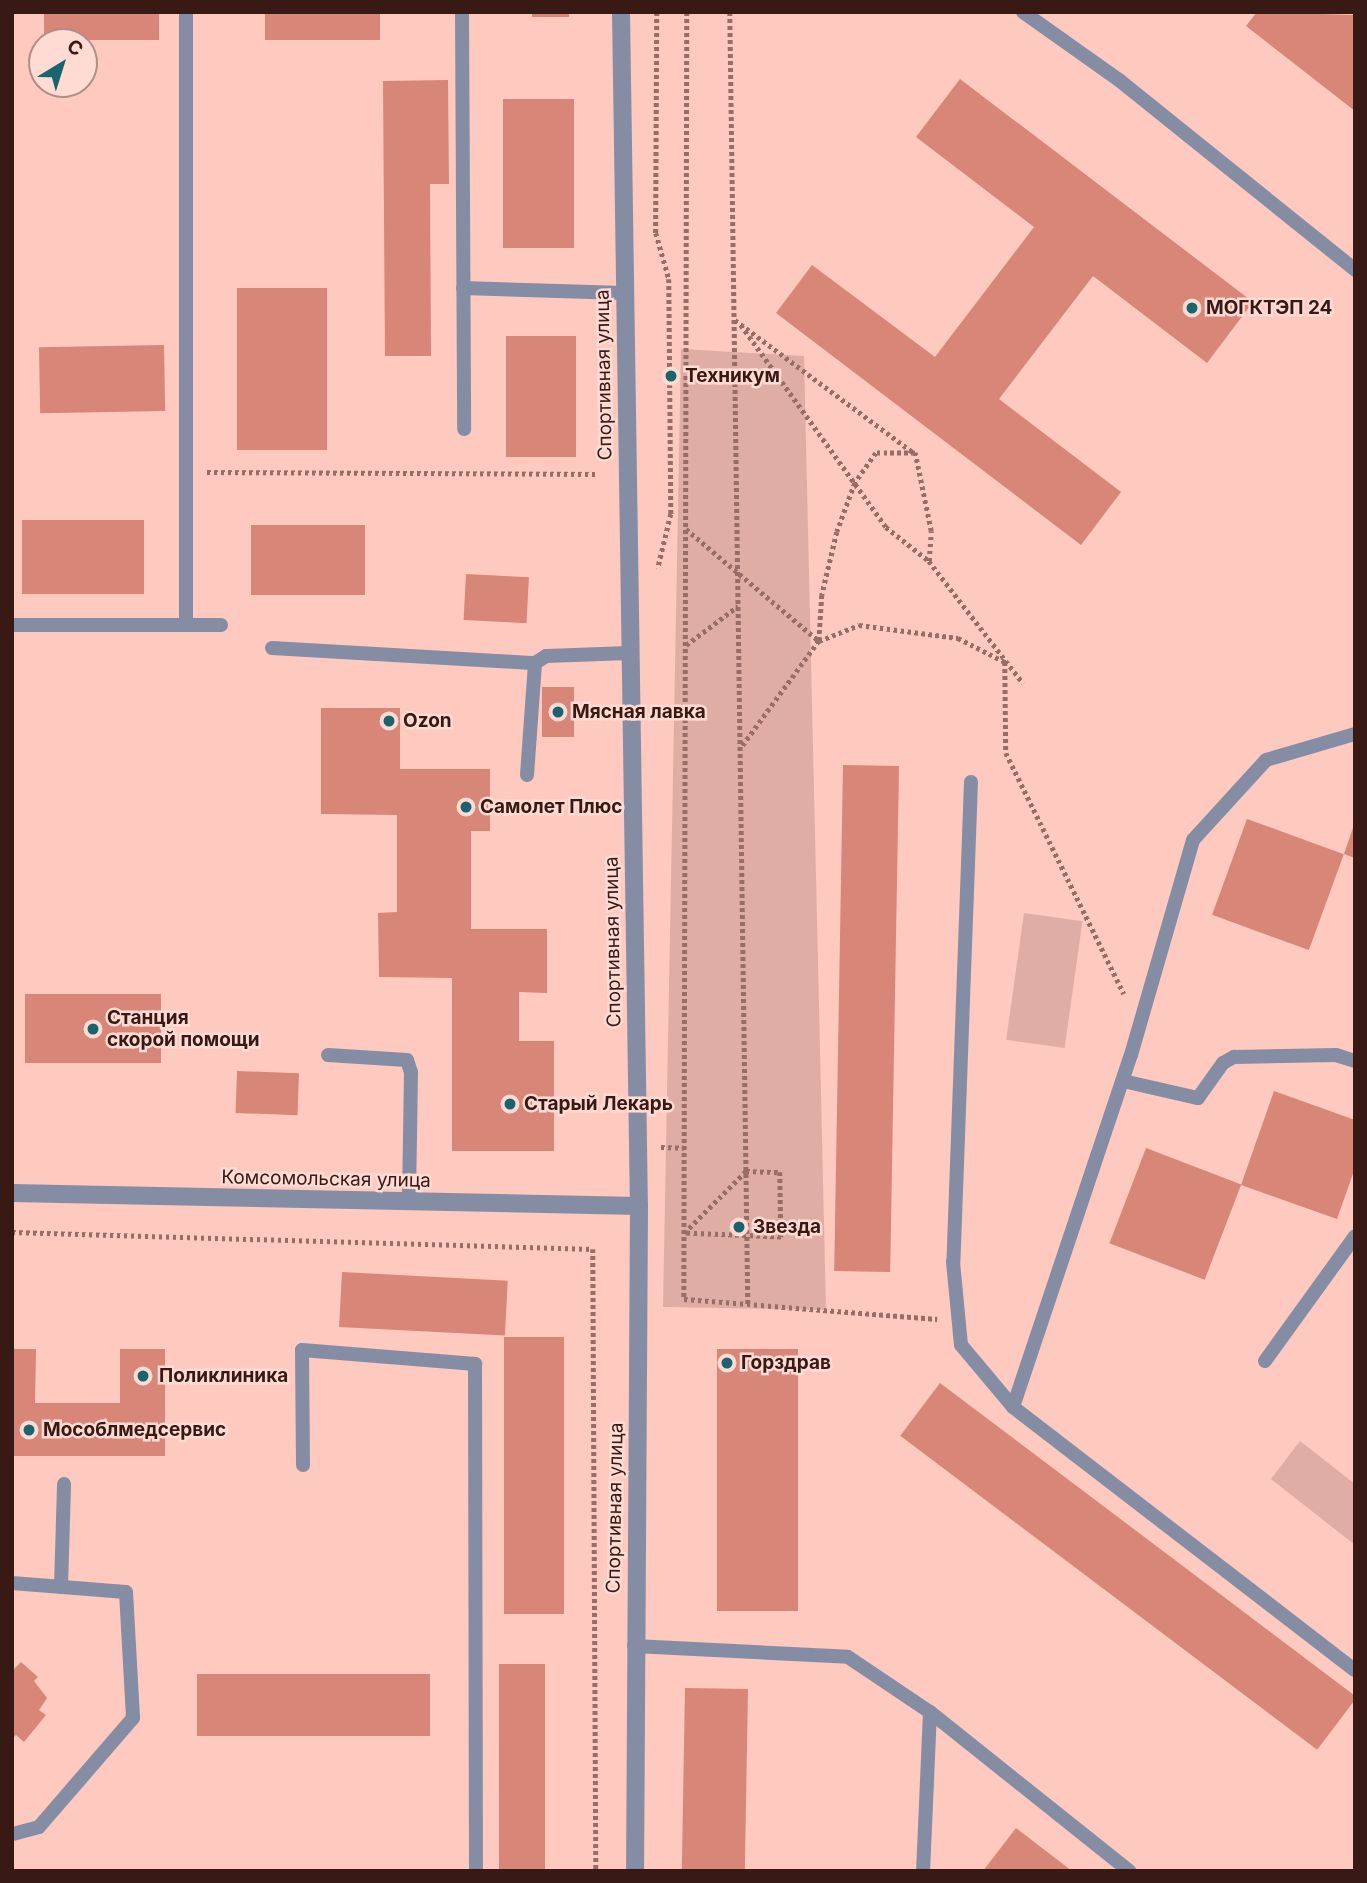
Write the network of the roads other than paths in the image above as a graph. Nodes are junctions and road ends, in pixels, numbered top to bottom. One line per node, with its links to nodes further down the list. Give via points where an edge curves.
1 (186, 12): 10 (lane)
2 (462, 12): 6 (lane)
3 (621, 12): 7 (street, Спортивная улица)
4 (1023, 12): 5 (lane, via 1119,80)
5 (1355, 270)
6 (463, 288): 7 (lane); 8 (lane)
7 (624, 293): 13 (street, Спортивная улица)
8 (464, 429)
9 (12, 625): 10 (lane)
10 (186, 625): 11 (lane)
11 (221, 625)
12 (272, 648): 14 (lane)
13 (629, 653): 14 (lane, via 546,656); 23 (street, Спортивная улица)
14 (535, 663): 16 (lane)
15 (1355, 734): 20 (lane, via 1266,760 1193,839)
16 (527, 775)
17 (971, 782): 26 (lane, via 953,1262 961,1345)
18 (328, 1055): 22 (lane, via 407,1060 411,1072)
19 (1355, 1061): 20 (lane, via 1336,1055 1234,1057 1223,1063 1198,1098)
20 (1123, 1081): 26 (lane)
21 (12, 1194): 22 (street, Комсомольская улица)
22 (409, 1201): 23 (street, Комсомольская улица)
23 (639, 1206): 31 (street, Спортивная улица)
24 (1355, 1236): 25 (lane)
25 (1265, 1362)
26 (1013, 1407): 32 (lane)
27 (303, 1465): 35 (lane, via 302,1350 475,1364)
28 (64, 1484): 30 (lane)
29 (12, 1583): 30 (lane)
30 (61, 1587): 34 (lane, via 126,1592 133,1718 39,1827)
31 (634, 1646): 33 (lane, via 848,1657); 36 (street, Спортивная улица)
32 (1355, 1670)
33 (930, 1712): 37 (lane); 38 (lane)
34 (12, 1834)
35 (476, 1871)
36 (635, 1871)
37 (923, 1871)
38 (1129, 1871)

